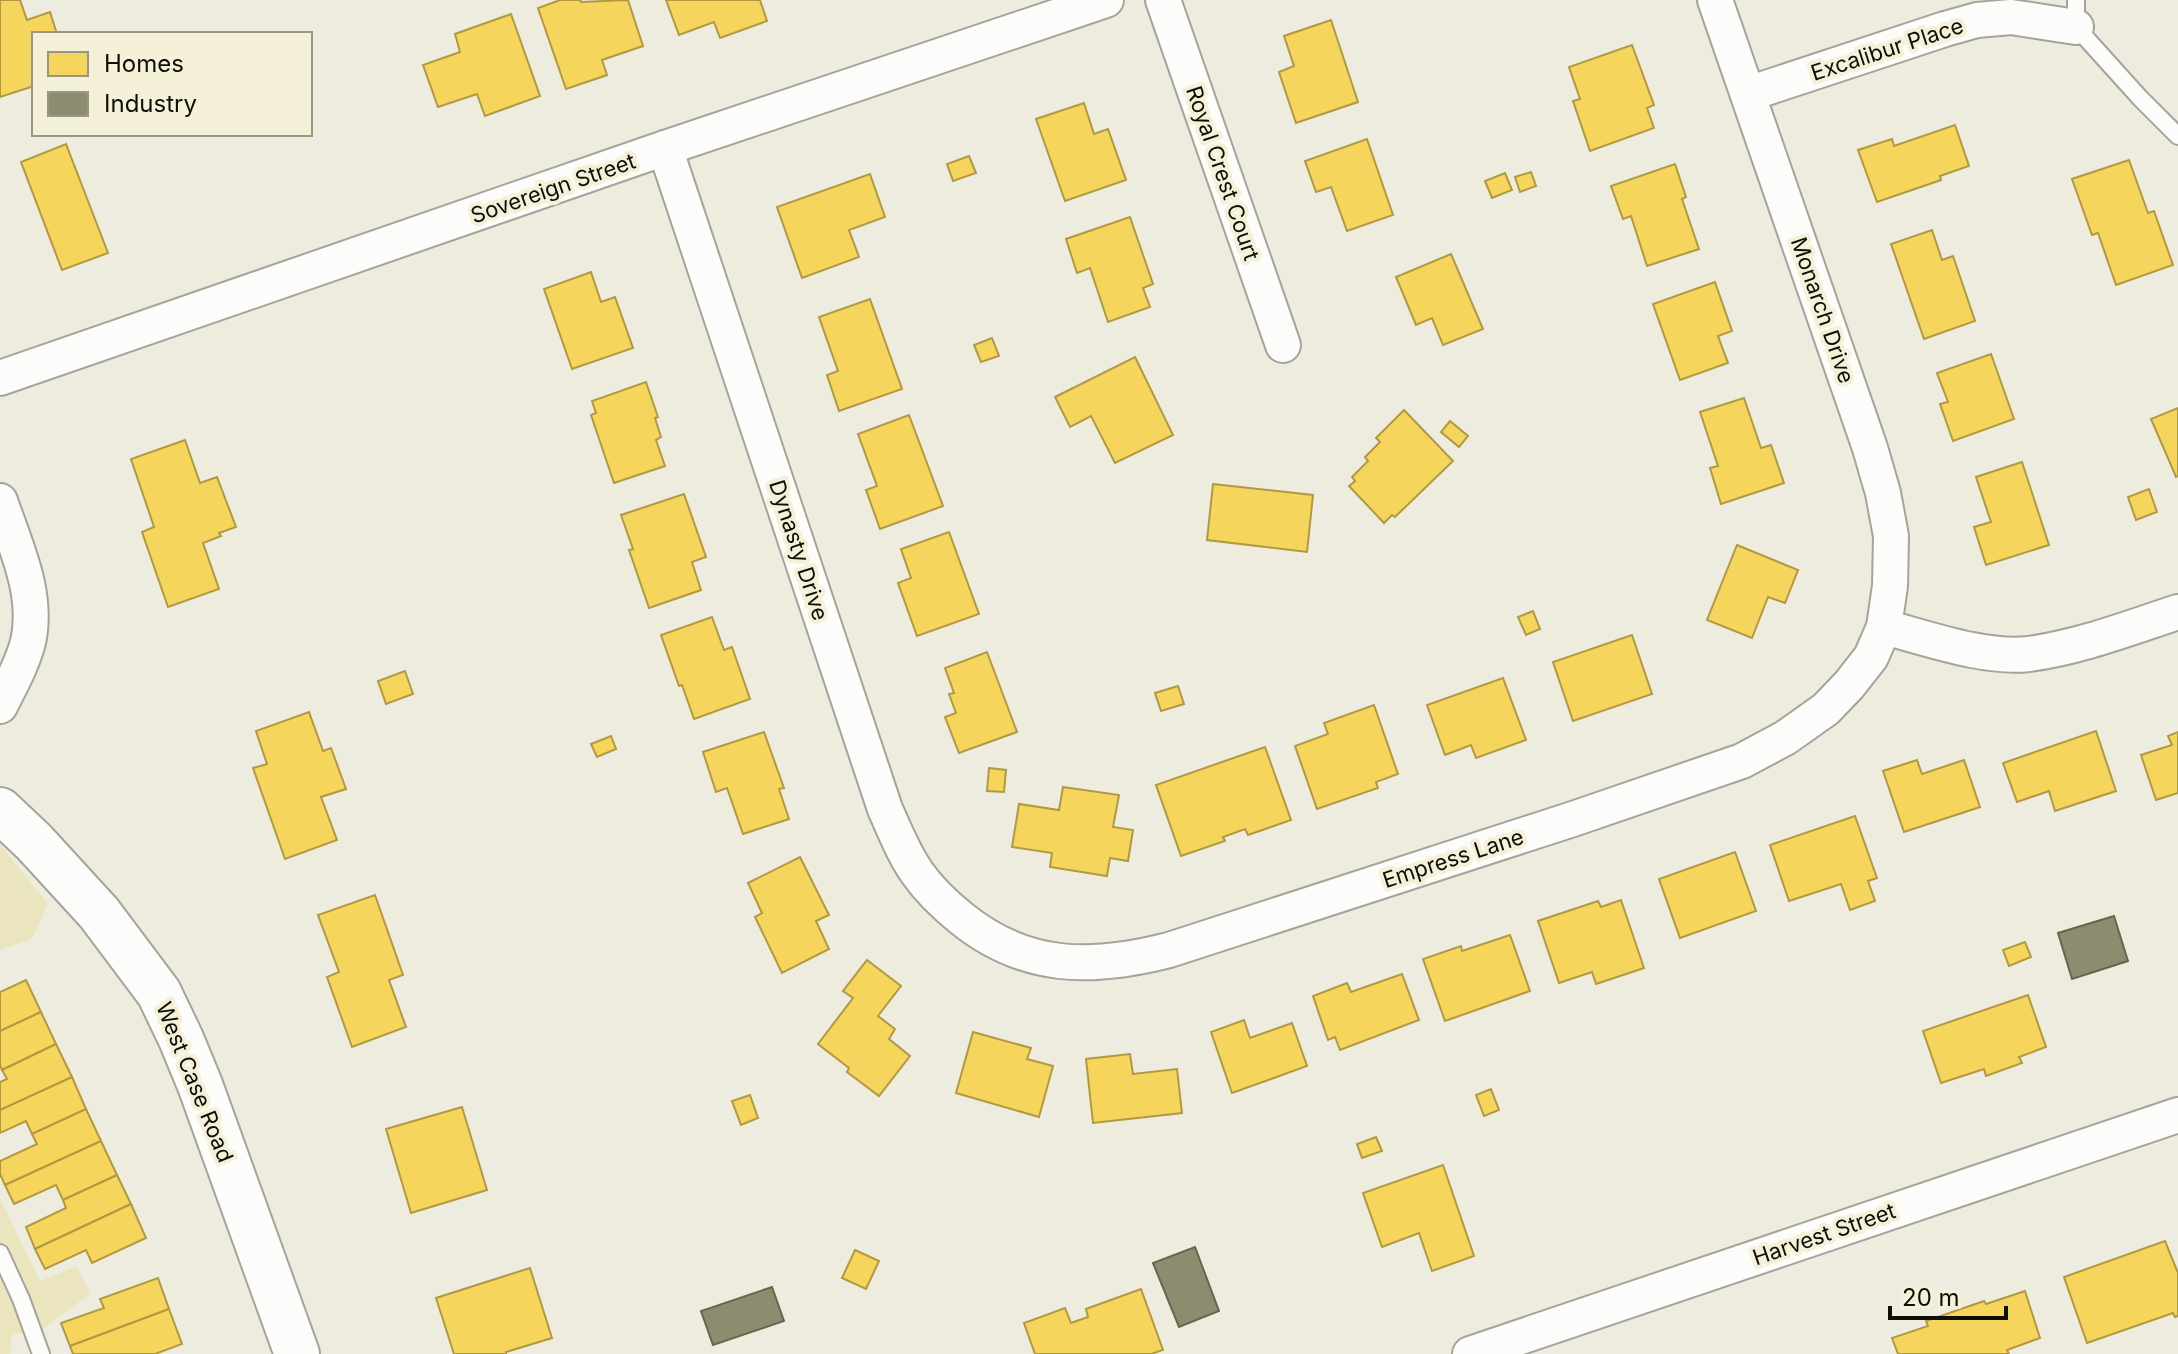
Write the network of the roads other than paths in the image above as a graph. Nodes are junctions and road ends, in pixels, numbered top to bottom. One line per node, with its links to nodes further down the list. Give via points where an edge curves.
1 (1106, 0): 7 (street, Sovereign Street)
2 (1163, 0): 8 (street, Royal Crest Court)
3 (1715, 0): 5 (street, Monarch Drive)
4 (2076, 14): 5 (street, Excalibur Place, via 1977,20); 6 (lane, via 2140,98)
5 (1748, 94): 12 (street, Monarch Drive, via 1883,493 1891,536)
6 (2178, 136)
7 (665, 148): 9 (street, Sovereign Street); 15 (street, Dynasty Drive, via 885,809 918,875)
8 (1283, 345)
9 (0, 378)
10 (0, 501): 13 (street, via 24,569 29,608 28,641)
11 (2178, 612): 12 (street, via 2095,640 2027,654 1991,653)
12 (1884, 627): 15 (street, Empress Lane, via 1871,657 1849,685 1785,738 1742,761 1558,824 1137,958 1102,963 1044,959 1007,948)
13 (0, 706)
14 (0, 810): 19 (main road, West Case Road, via 99,913 159,993 200,1085)
15 (973, 927)
16 (2178, 1115): 20 (street, Harvest Street)
17 (0, 1253): 18 (lane)
18 (41, 1354)
19 (297, 1354)
20 (1470, 1354)

